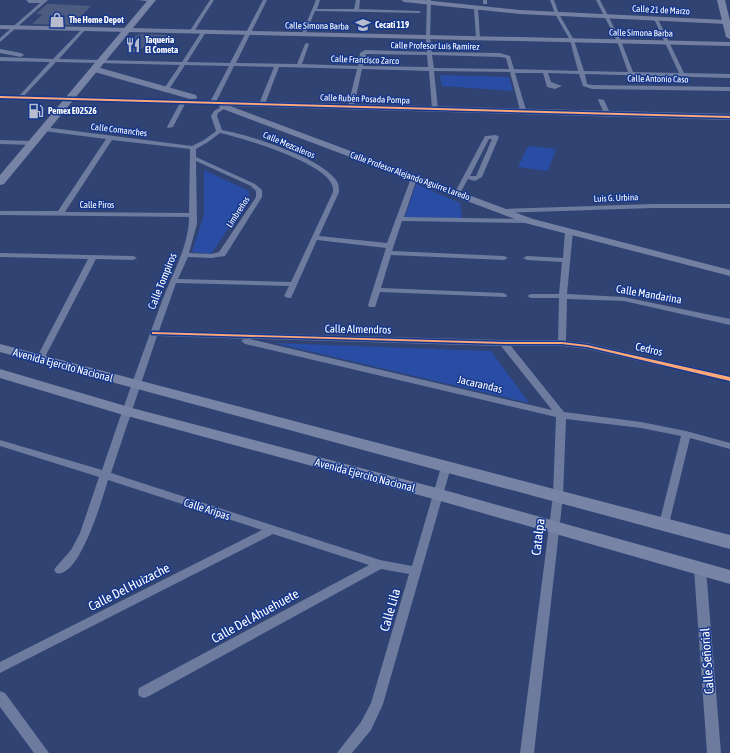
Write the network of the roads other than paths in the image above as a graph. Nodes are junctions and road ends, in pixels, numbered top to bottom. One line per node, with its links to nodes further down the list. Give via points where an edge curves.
1 (28, 0): 12 (street)
2 (140, 0): 3 (street)
3 (152, 0): 26 (main road)
4 (212, 0): 27 (street)
5 (265, 0): 29 (street)
6 (318, 0): 15 (street)
7 (358, 0): 16 (street)
8 (404, 0): 13 (street, Calle 21 de Marzo)
9 (552, 0): 19 (street)
10 (598, 0): 20 (street)
11 (721, 0): 18 (main road)
12 (45, 1): 24 (street)
13 (429, 1): 14 (street, Calle 21 de Marzo); 31 (street)
14 (476, 8): 19 (street, Calle 21 de Marzo); 33 (street)
15 (313, 10): 16 (street); 30 (street)
16 (356, 11): 17 (street)
17 (419, 12)
18 (727, 12): 22 (main road)
19 (557, 14): 20 (street, Calle 21 de Marzo); 34 (street)
20 (605, 17): 21 (street, Calle 21 de Marzo); 36 (street)
21 (656, 19): 22 (street, Calle 21 de Marzo); 37 (street)
22 (726, 22): 32 (main road)
23 (0, 27): 24 (street, Calle Simona Barba)
24 (16, 27): 25 (street, Calle Simona Barba); 35 (street)
25 (83, 29): 26 (street, Calle Simona Barba); 43 (street)
26 (127, 30): 27 (street, Calle Simona Barba); 44 (main road)
27 (191, 32): 28 (street, Calle Simona Barba)
28 (204, 32): 29 (street, Calle Simona Barba); 45 (street)
29 (248, 34): 30 (street, Calle Simona Barba); 46 (street)
30 (303, 35): 31 (street, Calle Simona Barba)
31 (428, 37): 33 (street, Calle Simona Barba); 41 (street)
32 (730, 37)
33 (478, 38): 34 (street, Calle Simona Barba)
34 (572, 40): 36 (street, Calle Simona Barba); 54 (street)
35 (0, 41)
36 (619, 41): 37 (street, Calle Simona Barba); 55 (street)
37 (667, 42): 39 (street, Calle Simona Barba); 56 (street)
38 (307, 44): 48 (street)
39 (730, 44)
40 (0, 51): 43 (street)
41 (430, 53): 49 (street, Calle Profesor Luis Ramírez, via 365,52); 51 (street); 52 (street, Calle Profesor Luis Ramírez, via 505,56 508,57)
42 (0, 59): 43 (street, Calle Francisco Zarco)
43 (54, 60): 44 (street, Calle Francisco Zarco); 62 (street)
44 (100, 62): 45 (street, Calle Francisco Zarco); 50 (main road)
45 (184, 64): 46 (street, Calle Francisco Zarco); 60 (street)
46 (232, 65): 47 (street, Calle Francisco Zarco); 66 (street)
47 (277, 66): 48 (street, Calle Francisco Zarco); 67 (street)
48 (299, 66): 49 (street, Calle Francisco Zarco)
49 (359, 68): 51 (street, Calle Francisco Zarco); 68 (street)
50 (94, 69): 60 (street, Calle Profesor Alejando Aguirre Laredo); 63 (main road)
51 (431, 70): 52 (street, Calle Francisco Zarco); 70 (street)
52 (512, 71): 53 (street, Calle Francisco Zarco); 71 (street)
53 (545, 72): 54 (street, Calle Francisco Zarco); 58 (street)
54 (580, 73): 55 (street, Calle Francisco Zarco); 59 (street, Calle Antonio Caso, via 585,85 592,87)
55 (632, 74): 56 (street, Calle Francisco Zarco)
56 (682, 75): 57 (street, Calle Francisco Zarco)
57 (730, 76)
58 (548, 83)
59 (730, 89)
60 (166, 90): 66 (street, Calle Profesor Alejando Aguirre Laredo)
61 (0, 96): 62 (street, Calle Rubén Posada Pompa)
62 (21, 97): 63 (street, Calle Rubén Posada Pompa)
63 (70, 98): 65 (street, Calle Rubén Posada Pompa); 75 (main road)
64 (601, 100): 72 (street)
65 (183, 102): 66 (street, Calle Rubén Posada Pompa); 74 (street)
66 (213, 102): 67 (street, Calle Rubén Posada Pompa); 69 (street, Calle Profesor Alejando Aguirre Laredo)
67 (262, 104): 68 (street, Calle Rubén Posada Pompa)
68 (351, 106): 70 (street, Calle Rubén Posada Pompa)
69 (224, 107): 76 (street, via 214,116); 85 (street, Calle Profesor Alejando Aguirre Laredo)
70 (435, 108): 71 (street, Calle Rubén Posada Pompa)
71 (523, 110): 72 (street, Calle Rubén Posada Pompa)
72 (607, 113): 73 (street, Calle Rubén Posada Pompa)
73 (730, 116)
74 (170, 127)
75 (44, 129): 77 (street, Calle Comanches); 79 (main road)
76 (219, 131): 80 (street); 96 (street, Calle Mezcaleros, via 239,134 281,151 316,167 332,179 336,185 336,192)
77 (110, 138): 80 (street, Calle Comanches); 91 (street)
78 (0, 142): 79 (street)
79 (32, 143): 86 (main road)
80 (193, 148): 82 (street, Calle Tompiros)
81 (478, 155): 83 (street); 83 (street, via 487,137 497,138); 84 (street)
82 (192, 157): 92 (street, Calle Tompiros); 99 (street, Limbreños, via 253,185 259,190 259,197 222,254)
83 (488, 157): 84 (street, via 479,177)
84 (466, 177): 87 (street)
85 (414, 178): 87 (street, Calle Profesor Alejando Aguirre Laredo); 93 (street)
86 (0, 182)
87 (457, 194): 89 (street, Calle Profesor Alejando Aguirre Laredo)
88 (730, 206): 89 (street, Luis G. Urbina)
89 (504, 211): 94 (street, Calle Profesor Alejando Aguirre Laredo)
90 (0, 213): 91 (street, Calle Piros)
91 (60, 214): 92 (street, Calle Piros)
92 (193, 215): 99 (street, Calle Tompiros)
93 (400, 219): 94 (street); 97 (street)
94 (530, 221): 95 (street, Calle Profesor Alejando Aguirre Laredo)
95 (569, 231): 104 (street); 105 (street, Calle Profesor Alejando Aguirre Laredo)
96 (315, 238): 97 (street); 107 (street, Calle Mezcaleros)
97 (389, 250): 102 (street); 108 (street)
98 (0, 255): 100 (street)
99 (185, 255): 106 (street, Calle Tompiros)
100 (93, 257): 101 (street); 120 (street)
101 (133, 258)
102 (504, 258)
103 (527, 258): 104 (street)
104 (567, 260): 112 (street)
105 (730, 273)
106 (173, 281): 107 (street); 115 (street, Calle Tompiros)
107 (294, 284): 110 (street, Calle Mezcaleros)
108 (377, 290): 109 (street); 113 (street)
109 (503, 295)
110 (288, 296)
111 (531, 296): 112 (street, Calle Mandarina)
112 (563, 296): 114 (street, Calle Mandarina, via 624,299); 118 (street)
113 (372, 305)
114 (730, 322)
115 (154, 333): 116 (street, Calle Almendros); 123 (street, Calle Tompiros)
116 (226, 336): 117 (street, Calle Almendros); 125 (street, Jacarandas)
117 (504, 343): 118 (street, Calle Almendros); 125 (street)
118 (562, 343): 122 (street, Cedros, via 622,353)
119 (0, 348): 120 (main road, Avenida Ejercito Nacional)
120 (40, 359): 123 (main road, Avenida Ejercito Nacional)
121 (0, 373): 124 (main road, Avenida Ejercito Nacional)
122 (730, 379)
123 (137, 384): 124 (street, Calle Tompiros); 129 (main road, Avenida Ejercito Nacional)
124 (126, 411): 130 (street, Calle Tompiros); 131 (main road, Avenida Ejercito Nacional)
125 (561, 415): 126 (street, Jacarandas, via 641,425); 132 (street, Catalpa)
126 (686, 434): 128 (street, Jacarandas); 133 (street)
127 (0, 443): 130 (street, Calle Aripas)
128 (730, 446)
129 (446, 467): 131 (street, Calle Lila); 132 (main road, Avenida Ejercito Nacional)
130 (105, 476): 135 (street, Calle Aripas); 139 (street, Calle Tompiros, via 85,533 75,553)
131 (437, 494): 134 (main road, Avenida Ejercito Nacional); 140 (street, Calle Lila)
132 (558, 496): 133 (main road, Avenida Ejercito Nacional); 134 (street, Catalpa)
133 (664, 524): 136 (main road, Avenida Ejercito Nacional)
134 (553, 528): 138 (main road, Avenida Ejercito Nacional); 147 (street, Catalpa)
135 (271, 530): 137 (street, Calle Aripas); 142 (street, Calle Del Huizache)
136 (730, 542)
137 (380, 564): 140 (street, Calle Aripas); 143 (street, Calle Del Ahuehuete)
138 (700, 569): 141 (main road, Avenida Ejercito Nacional); 148 (street, Calle Señorial)
139 (60, 570)
140 (415, 571): 146 (street, Calle Lila, via 377,704 366,726)
141 (730, 577)
142 (0, 668)
143 (144, 692)
144 (0, 697): 145 (street)
145 (42, 753)
146 (344, 753)
147 (527, 753)
148 (714, 753)

